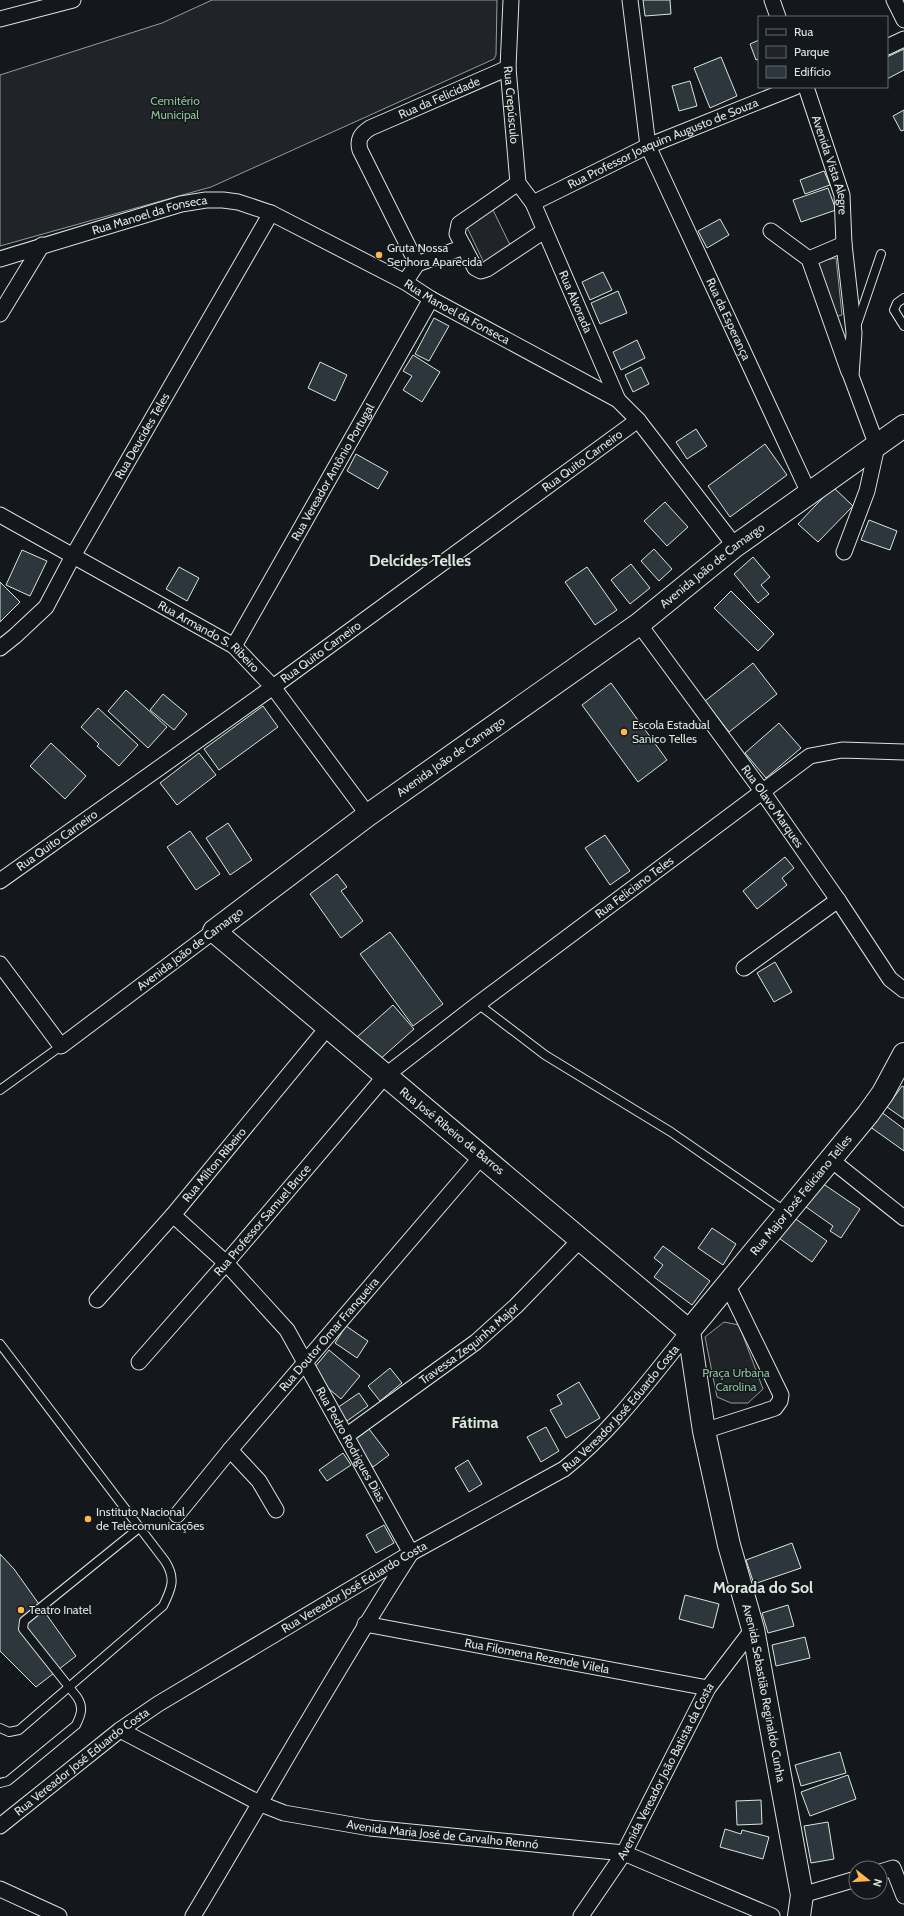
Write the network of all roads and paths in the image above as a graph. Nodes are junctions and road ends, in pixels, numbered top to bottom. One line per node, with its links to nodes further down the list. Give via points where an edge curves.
1 (73, 0): 7 (street)
2 (512, 0): 11 (street, Rua Crepúsculo)
3 (630, 0): 14 (street, Rua da Esperança)
4 (772, 0): 6 (street)
5 (894, 0): 8 (street)
6 (778, 16)
7 (0, 19)
8 (904, 20)
9 (904, 39): 10 (street)
10 (888, 47)
11 (508, 68): 15 (street, Rua Crepúsculo); 26 (street, Rua da Felicidade, via 370,128 359,139 360,150)
12 (793, 88): 14 (street, Rua Professor Joaquim Augusto de Souza)
13 (806, 88): 20 (street, Avenida Vista Alegre, via 842,195)
14 (648, 146): 16 (street, Rua Professor Joaquim Augusto de Souza); 38 (street, Rua da Esperança)
15 (518, 184): 16 (street); 22 (street, via 459,224 457,234)
16 (533, 203): 19 (street, Rua Alvorada)
17 (271, 213): 21 (street, Rua Manoel da Fonseca, via 238,202 206,200 181,204); 27 (street, Rua Manoel da Fonseca); 42 (street, Rua Deucides Teles)
18 (771, 230): 25 (street)
19 (544, 231): 22 (street, via 482,271 475,268); 34 (street, Rua Alvorada)
20 (844, 244): 25 (street); 32 (street, Avenida Vista Alegre)
21 (42, 245): 24 (street, Rua Manoel da Fonseca); 30 (street)
22 (464, 247): 26 (street)
23 (881, 254): 32 (lane)
24 (0, 259)
25 (809, 259): 33 (street, Avenida Vista Alegre)
26 (417, 264): 27 (street)
27 (405, 282): 29 (street, Rua Manoel da Fonseca)
28 (904, 298): 31 (lane, via 897,303 894,310)
29 (431, 299): 34 (street, Rua Manoel da Fonseca); 44 (street, Rua Vereador Antônio Portugal)
30 (0, 314)
31 (904, 326)
32 (854, 333): 33 (street, Avenida Vista Alegre)
33 (851, 376): 37 (street, Avenida Vista Alegre)
34 (618, 400): 35 (street, Rua Manoel da Fonseca)
35 (638, 420): 40 (street, Rua Manoel da Fonseca); 46 (street, Rua Quito Carneiro)
36 (904, 426): 37 (main road, Avenida João de Camargo)
37 (877, 446): 38 (main road, Avenida João de Camargo); 41 (street, via 867,491)
38 (808, 493): 40 (main road, Avenida João de Camargo)
39 (0, 515): 42 (street, Rua Armando S. Ribeiro)
40 (735, 546): 43 (main road, Avenida João de Camargo)
41 (844, 552)
42 (73, 556): 44 (street, Rua Armando S. Ribeiro); 45 (street, Rua Deucides Teles, via 46,607)
43 (639, 624): 48 (street, Rua Olavo Marques); 49 (main road, Avenida João de Camargo)
44 (234, 646): 46 (street, Rua Armando S. Ribeiro)
45 (0, 648)
46 (273, 687): 49 (street, Rua Armando S. Ribeiro); 50 (street, Rua Quito Carneiro)
47 (904, 752): 48 (street, Rua Feliciano Teles, via 842,750 810,756)
48 (762, 791): 51 (street, Rua Olavo Marques); 56 (street, Rua Feliciano Teles)
49 (368, 815): 52 (main road, Avenida João de Camargo)
50 (0, 881)
51 (838, 900): 54 (street); 55 (street, Rua Olavo Marques, via 890,979)
52 (214, 931): 57 (main road, Rua José Ribeiro de Barros); 58 (street, Avenida João de Camargo)
53 (0, 964): 58 (street)
54 (744, 968)
55 (904, 990)
56 (478, 1004): 60 (street, Rua Feliciano Teles); 64 (lane, via 545,1055 672,1132)
57 (328, 1027): 60 (main road, Rua José Ribeiro de Barros); 65 (street, Rua Mílton Ribeiro)
58 (62, 1046): 61 (lane, Avenida João de Camargo)
59 (904, 1054): 63 (main road, Rua Major José Feliciano Telles, via 883,1093)
60 (384, 1076): 62 (main road, Rua José Ribeiro de Barros); 68 (street, Rua Professor Samuel Bruce)
61 (0, 1090)
62 (482, 1156): 67 (main road, Rua José Ribeiro de Barros); 74 (street, Rua Doutor Omar Franqueira)
63 (830, 1159): 64 (main road, Rua Major José Feliciano Telles); 66 (street)
64 (787, 1212): 69 (main road, Rua Major José Feliciano Telles)
65 (173, 1215): 68 (street, Rua Pedro Rodrigues Dias); 70 (street, Rua Mílton Ribeiro)
66 (904, 1218)
67 (581, 1239): 71 (main road, Rua José Ribeiro de Barros); 76 (street, Travessa Zequinha Major, via 516,1306 476,1342)
68 (226, 1263): 73 (street, Rua Professor Samuel Bruce); 74 (street, Rua Pedro Rodrigues Dias, via 286,1330)
69 (727, 1284): 71 (main road, Rua Major José Feliciano Telles); 75 (street, via 781,1395 775,1408)
70 (97, 1300)
71 (689, 1331): 75 (main road, Avenida Sebastião Reginaldo Cunha); 81 (street, Rua Vereador José Eduardo Costa, via 607,1430 564,1469)
72 (0, 1344): 80 (lane)
73 (139, 1362)
74 (304, 1364): 76 (street, Rua Pedro Rodrigues Dias); 77 (street, Rua Doutor Omar Franqueira)
75 (704, 1431): 83 (main road, Avenida Sebastião Reginaldo Cunha, via 729,1545)
76 (346, 1436): 81 (street, Rua Pedro Rodrigues Dias)
77 (230, 1450): 78 (street, via 259,1481); 79 (street, Rua Doutor Omar Franqueira)
78 (276, 1510)
79 (177, 1515)
80 (139, 1528): 84 (lane, via 172,1572 172,1582 164,1606); 84 (lane, via 24,1621 23,1629)
81 (411, 1553): 82 (street); 87 (street, Rua Vereador José Eduardo Costa, via 197,1680)
82 (365, 1624): 85 (street, Rua Filomena Rezende Vilela); 89 (street)
83 (753, 1629): 85 (street, Avenida Vereador João Batista da Costa); 96 (main road, Avenida Sebastião Reginaldo Cunha)
84 (69, 1687): 86 (lane, via 19,1730 9,1732); 88 (lane, via 81,1707 76,1725 8,1781)
85 (708, 1688): 91 (street, Avenida Vereador João Batista da Costa)
86 (0, 1728)
87 (120, 1730): 89 (street, Avenida Maria José de Carvalho Rennó); 90 (street, Rua Vereador José Eduardo Costa)
88 (0, 1783)
89 (261, 1804): 91 (street, Avenida Maria José de Carvalho Rennó, via 284,1813 370,1828); 98 (street)
90 (0, 1826)
91 (624, 1853): 99 (street, Avenida Vereador João Batista da Costa); 100 (street, Avenida Maria José de Carvalho Rennó)
92 (888, 1870): 95 (street, via 893,1868)
93 (848, 1883): 96 (street)
94 (0, 1889): 97 (street)
95 (904, 1896)
96 (800, 1906)
97 (59, 1916)
98 (193, 1916)
99 (581, 1916)
100 (772, 1916)

